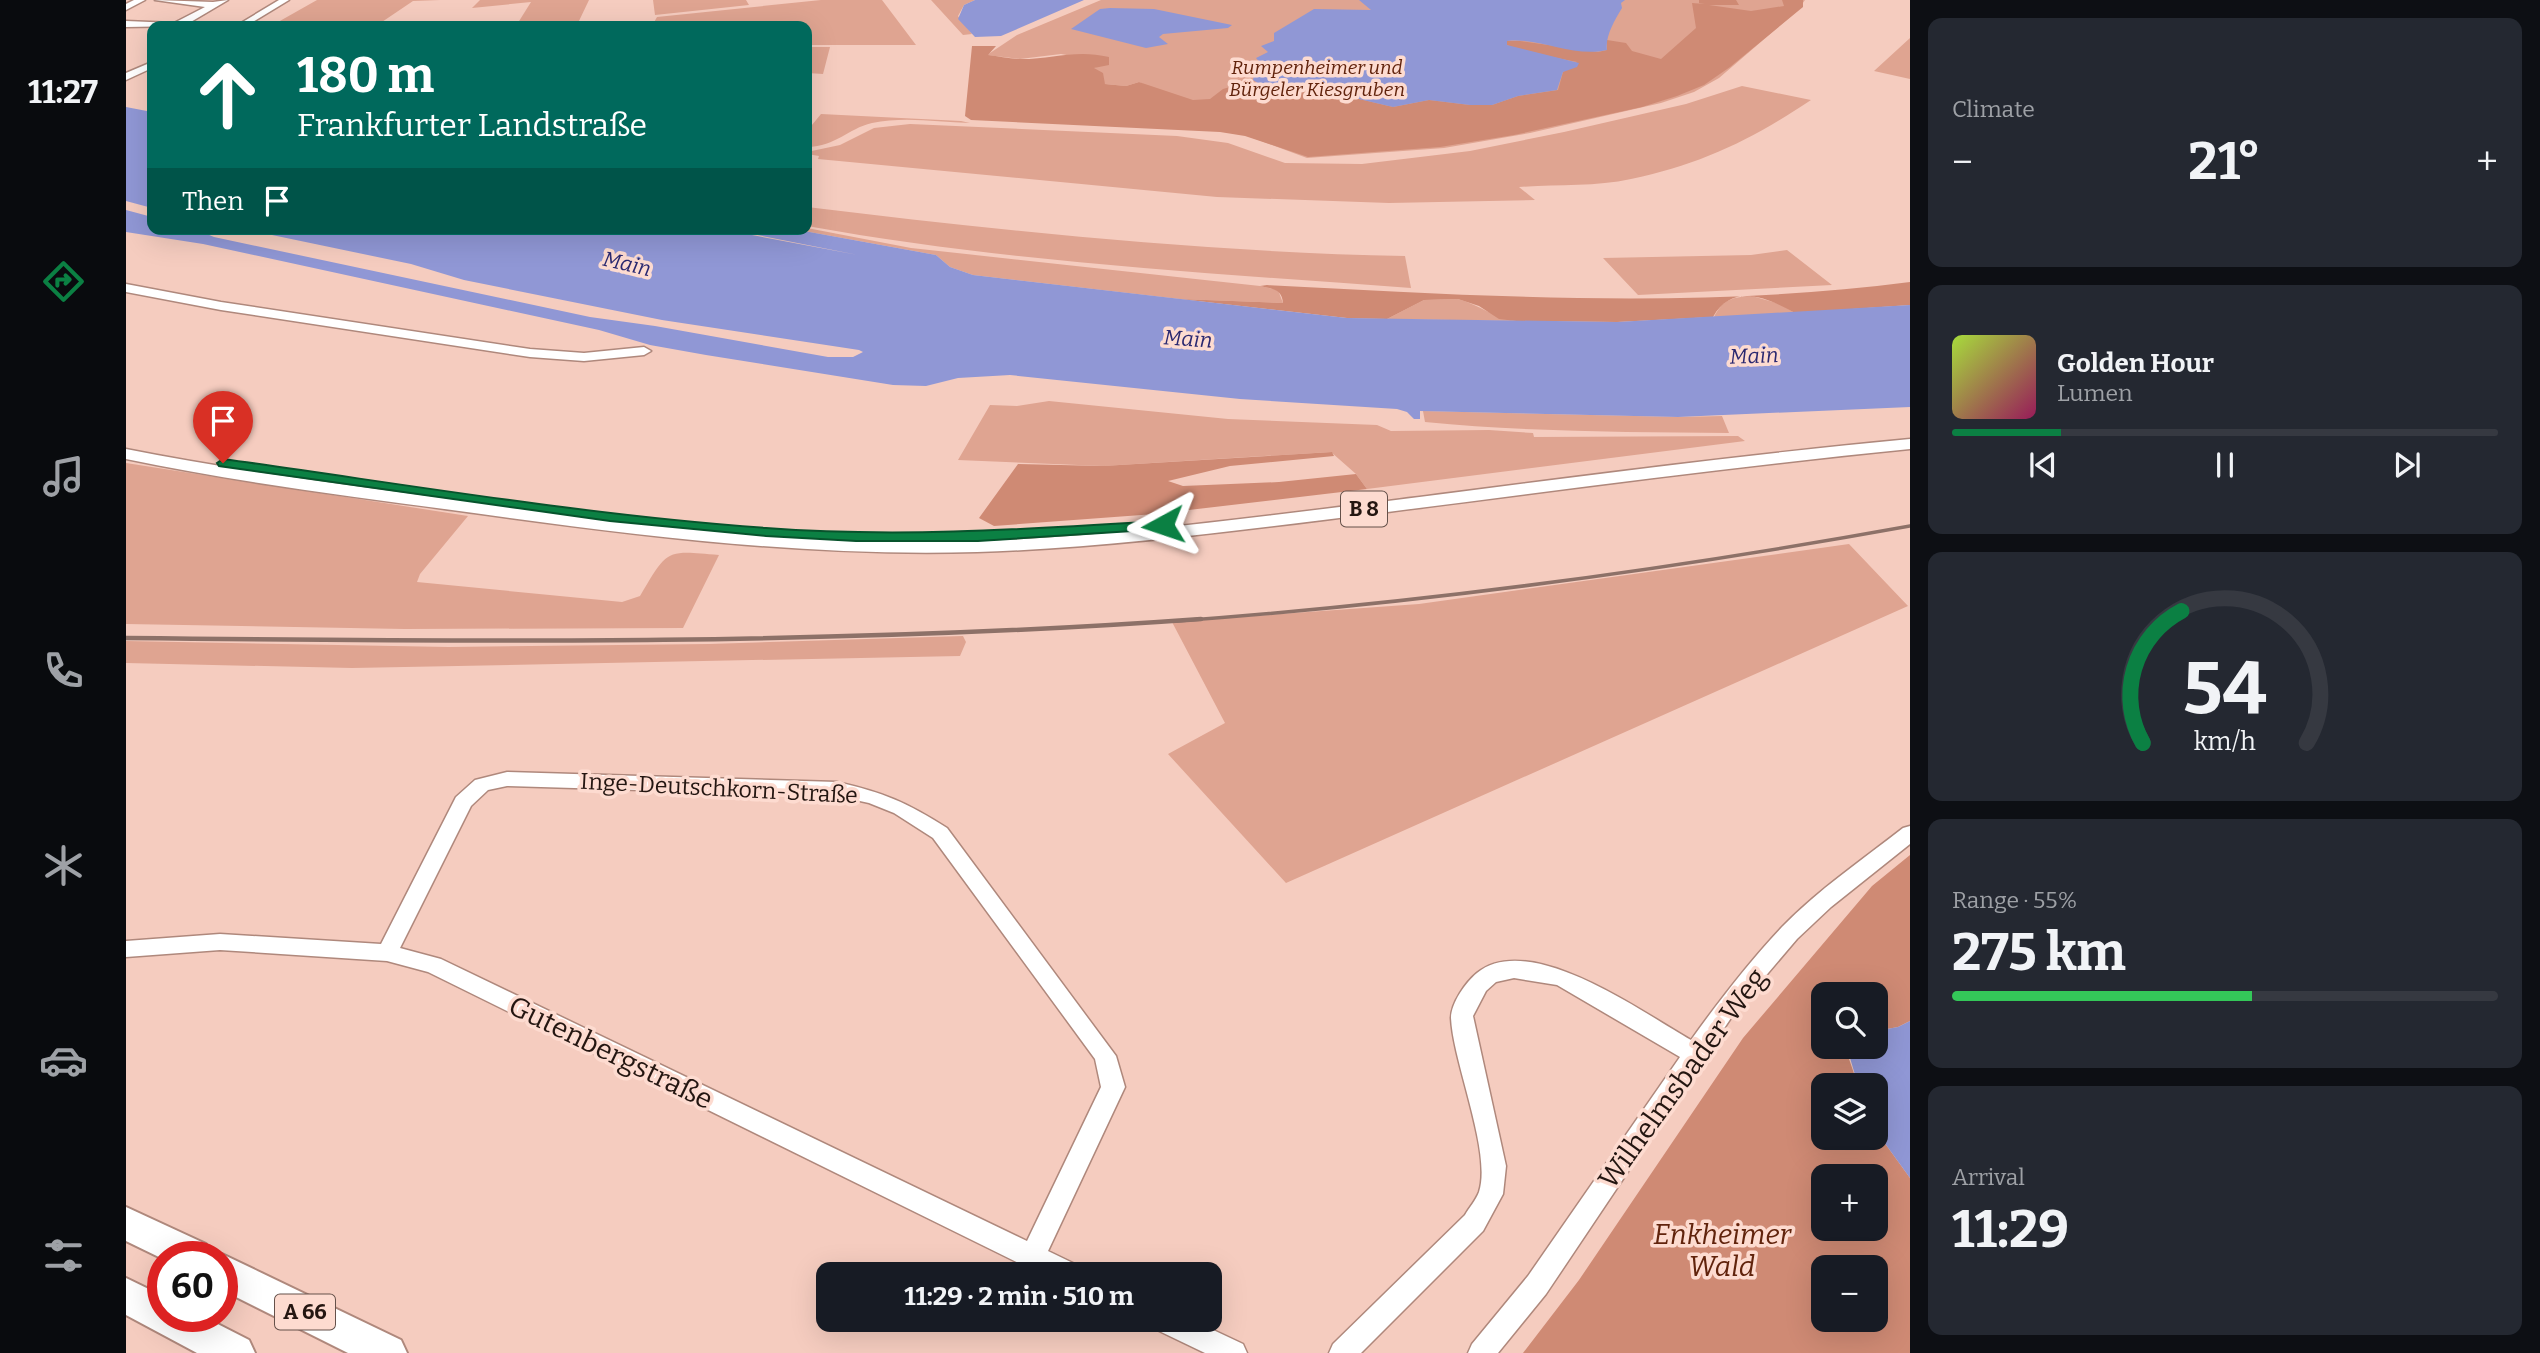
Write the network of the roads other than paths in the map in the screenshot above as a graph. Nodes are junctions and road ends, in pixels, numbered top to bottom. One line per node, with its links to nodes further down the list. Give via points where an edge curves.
1 (141, 0): 6 (street)
2 (159, 0): 5 (street)
3 (224, 0): 5 (street)
4 (285, 0): 8 (street)
5 (214, 5): 7 (street)
6 (126, 7)
7 (184, 21)
8 (249, 21)
9 (126, 24): 10 (street)
10 (147, 25)
11 (147, 67): 12 (street)
12 (128, 76): 13 (street)
13 (147, 78)
14 (126, 288): 15 (street, via 530,352 584,357)
15 (645, 351)
16 (1910, 436): 20 (main road, B 8, via 1128,528)
17 (1910, 444): 20 (main road, B 8, via 1143,536 985,545)
18 (126, 445): 20 (main road, B 8, via 268,470)
19 (126, 454): 20 (main road, B 8, via 248,477 612,527)
20 (812, 540)
21 (1910, 833): 24 (street, Wilhelmsbader Weg, via 1790,933)
22 (126, 949): 23 (street, Gutenbergstraße, via 220,943)
23 (387, 953): 27 (street, Gutenbergstraße, via 433,965); 27 (street, Inge-Deutschkorn-Straße, via 463,802 474,787 489,781 837,789 901,808 940,833 1105,1056 1113,1087)
24 (1693, 1053): 37 (street, via 1563,978 1517,970 1493,973 1476,984 1462,1016 1494,1166 1491,1194 1474,1223); 38 (street, Wilhelmsbader Weg, via 1537,1285)
25 (126, 1223): 26 (highway)
26 (163, 1241)
27 (1032, 1257): 28 (street, Gutenbergstraße)
28 (1043, 1262)
29 (238, 1279): 35 (highway, A 66)
30 (126, 1296): 31 (highway)
31 (147, 1307)
32 (195, 1332): 34 (highway)
33 (1189, 1332): 36 (street)
34 (236, 1353)
35 (388, 1353)
36 (1234, 1353)
37 (1342, 1353)
38 (1481, 1353)

